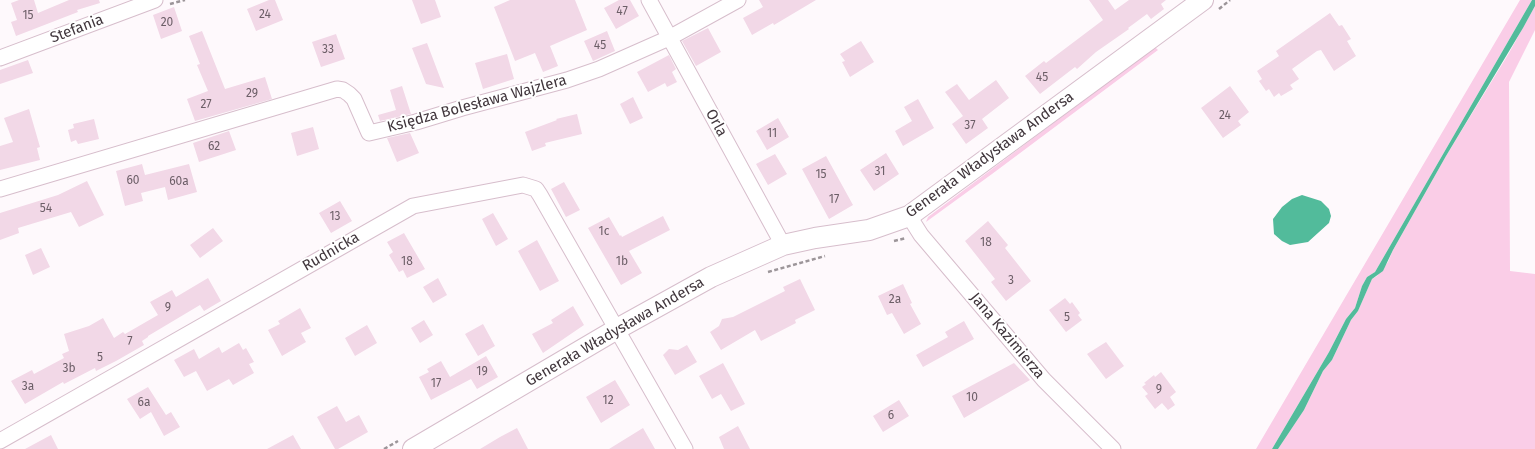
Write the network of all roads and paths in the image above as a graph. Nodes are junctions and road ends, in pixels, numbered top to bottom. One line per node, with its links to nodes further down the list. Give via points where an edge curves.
1 (155, 0): 6 (street, Stefania)
2 (649, 0): 5 (street, Orla)
3 (738, 0): 5 (street, Księdza Bolesława Wajzlera)
4 (1203, 0): 8 (street, Generała Władysława Andersa)
5 (669, 38): 7 (street, Księdza Bolesława Wajzlera, via 584,74 368,134 354,100 337,89); 11 (street, Orla)
6 (0, 58)
7 (0, 189)
8 (909, 216): 11 (street, Generała Władysława Andersa, via 869,230); 18 (street, Jana Kazimierza, via 921,236 1044,380)
9 (909, 237): 10 (path)
10 (893, 242)
11 (783, 246): 14 (street, Generała Władysława Andersa, via 711,277)
12 (832, 255): 13 (path)
13 (768, 273)
14 (618, 329): 15 (street, Rudnicka, via 536,189 513,187 413,206); 16 (street, Generała Władysława Andersa); 17 (street)
15 (0, 441)
16 (413, 449)
17 (685, 449)
18 (1113, 449)

